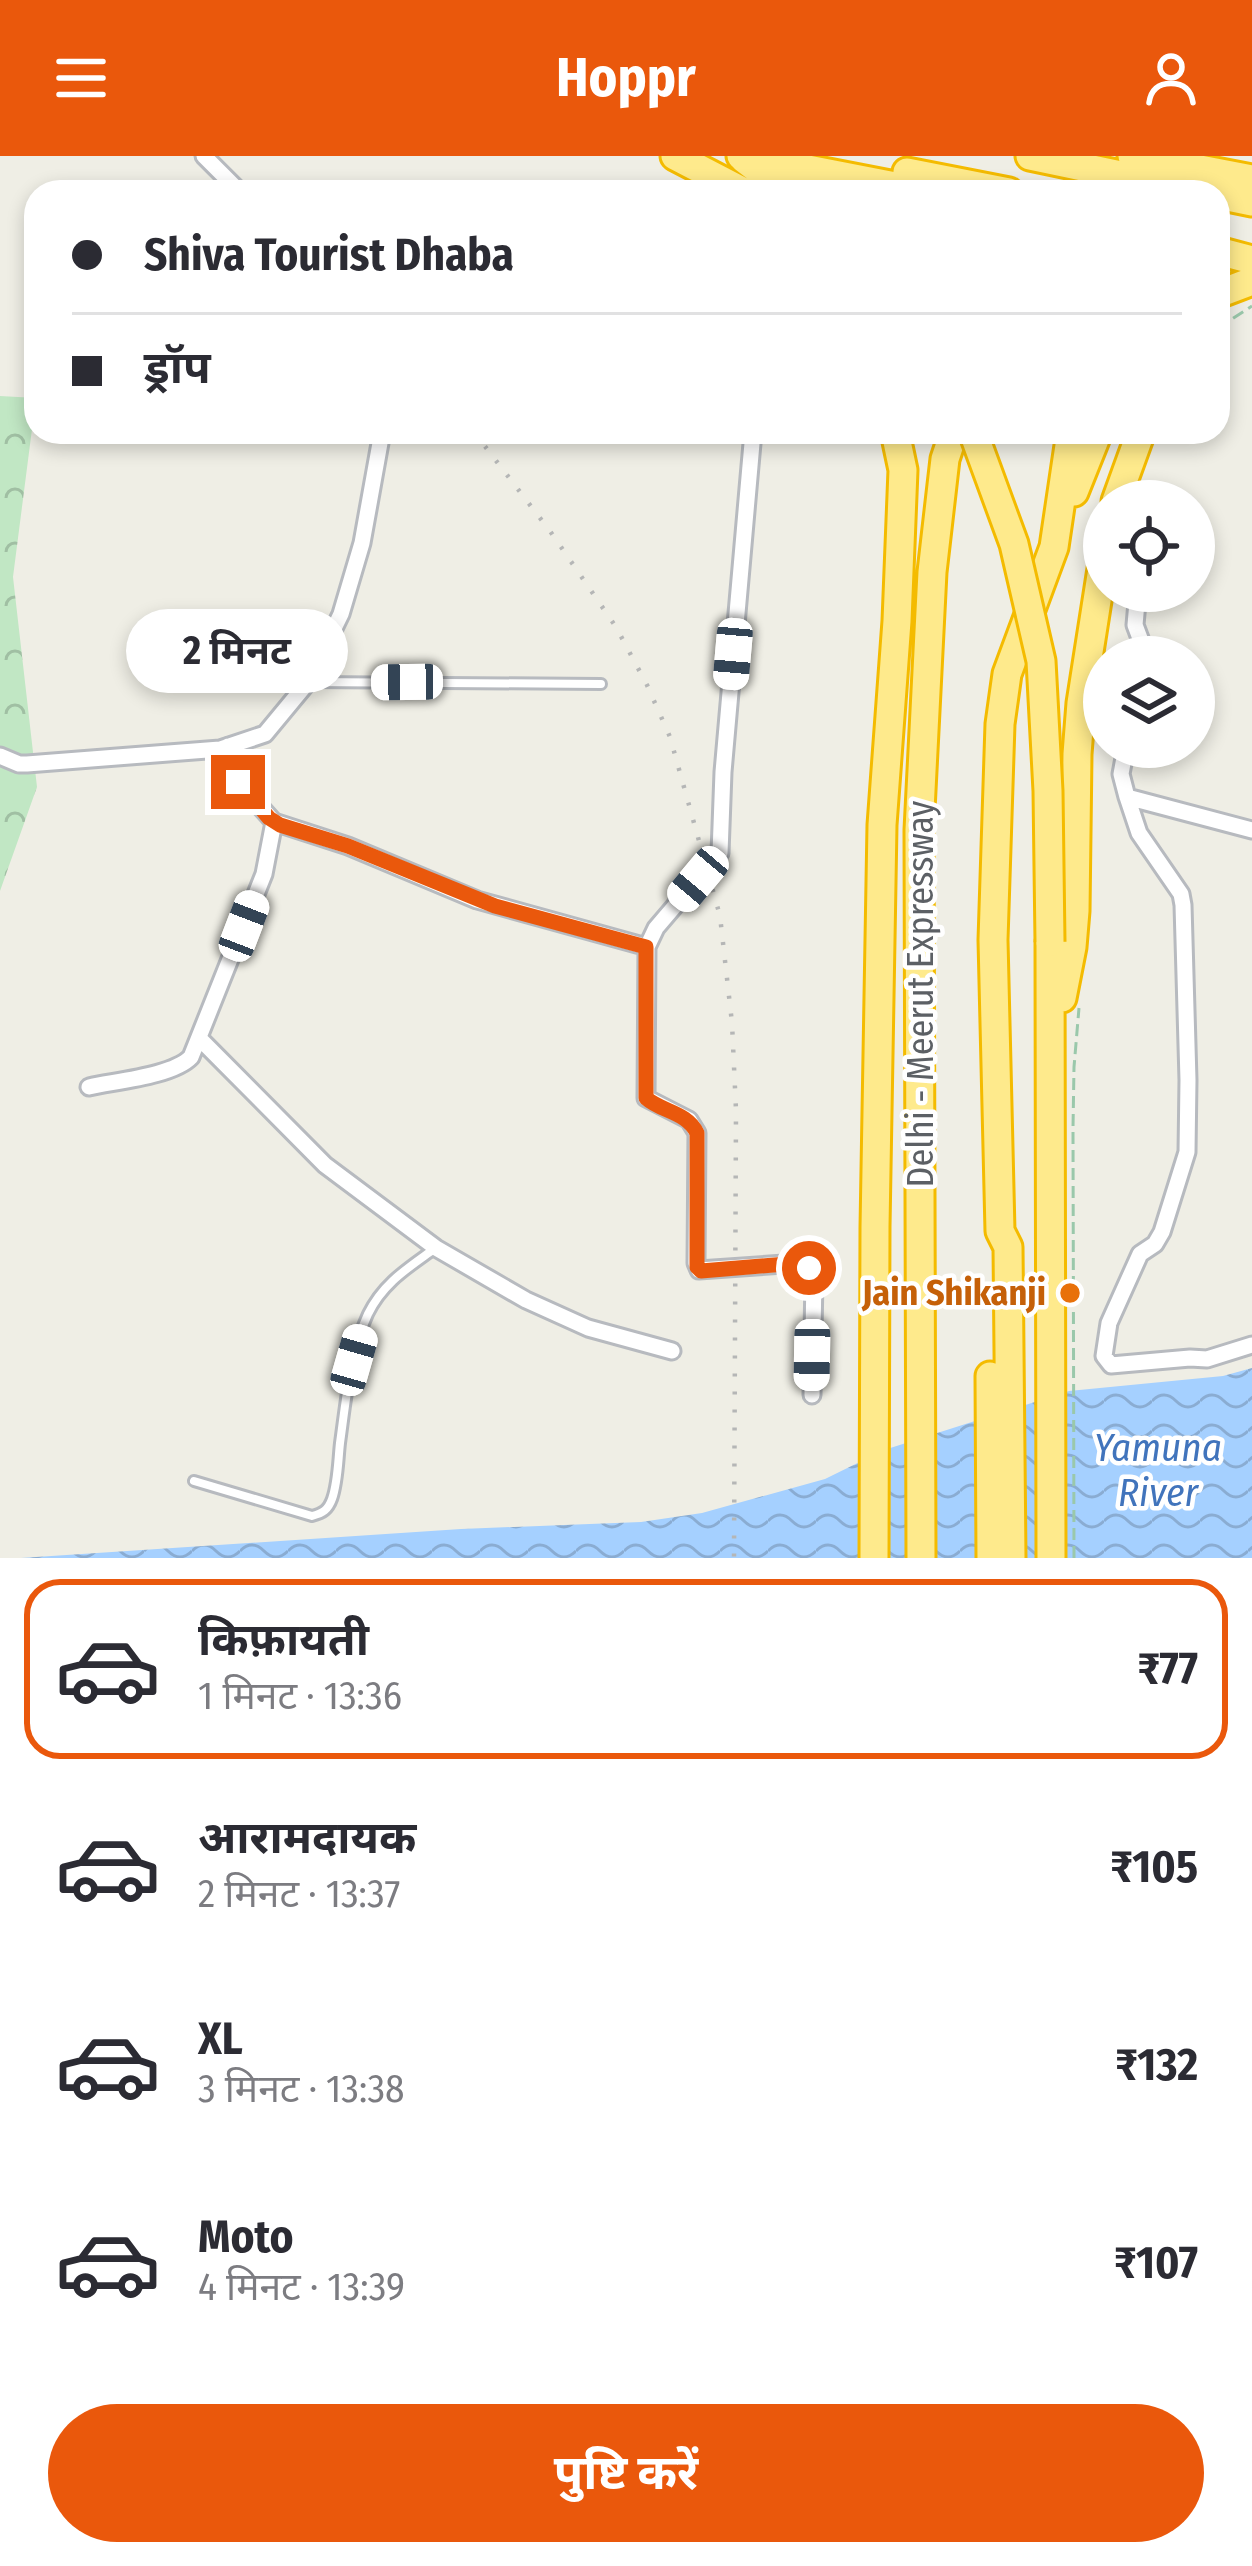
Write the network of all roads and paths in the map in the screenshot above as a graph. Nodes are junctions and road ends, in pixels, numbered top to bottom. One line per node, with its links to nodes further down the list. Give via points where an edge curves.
1 (204, 156): 8 (street)
2 (675, 156): 9 (highway)
3 (741, 156): 10 (highway); 11 (highway)
4 (824, 156): 12 (highway)
5 (1030, 156): 6 (highway)
6 (1113, 177): 7 (highway)
7 (1252, 179)
8 (228, 180)
9 (721, 180)
10 (772, 180)
11 (864, 180)
12 (947, 180)
13 (380, 444): 24 (street, via 341,614)
14 (752, 444): 32 (street, via 720,853)
15 (898, 444): 43 (highway, Delhi - Meerut Expressway, via 897,621 882,825)
16 (950, 444): 44 (highway, Delhi - Meerut Expressway, via 932,572 921,793)
17 (977, 444): 34 (highway, bridge, via 1014,544 1041,661)
18 (1069, 444): 22 (highway, Delhi - Meerut Expressway)
19 (1093, 444): 22 (highway)
20 (1136, 444): 21 (highway)
21 (1123, 480)
22 (1054, 547): 36 (highway, Delhi - Meerut Expressway, via 1007,674 1000,724 993,940)
23 (1094, 612): 34 (highway, via 1078,737 1072,947)
24 (308, 682): 25 (lane); 26 (street, via 266,734)
25 (602, 684)
26 (228, 746): 27 (street, via 27,764); 30 (street, via 238,782)
27 (0, 756)
28 (1121, 768): 29 (street)
29 (1127, 796): 31 (street); 39 (street, via 1139,833 1184,905 1187,1152 1162,1232 1140,1254 1109,1323 1104,1356 1125,1366 1207,1359)
30 (274, 822): 32 (street, via 495,906); 33 (street, via 264,874)
31 (1252, 830)
32 (646, 947): 41 (street, via 646,1098 689,1120 697,1133 697,1267 809,1268)
33 (200, 1039): 35 (street, via 184,1065); 37 (street, via 326,1165)
34 (1050, 1047): 47 (highway)
35 (88, 1088)
36 (999, 1242): 45 (highway, Delhi - Meerut Expressway); 46 (highway, Delhi - Meerut Expressway)
37 (436, 1248): 40 (street, via 526,1300); 42 (lane, via 392,1279 366,1319 326,1511 312,1516)
38 (1074, 1301): 48 (path)
39 (1252, 1345)
40 (672, 1351)
41 (812, 1395)
42 (194, 1480)
43 (874, 1558)
44 (921, 1558)
45 (991, 1558)
46 (1011, 1558)
47 (1051, 1558)
48 (1074, 1558)

